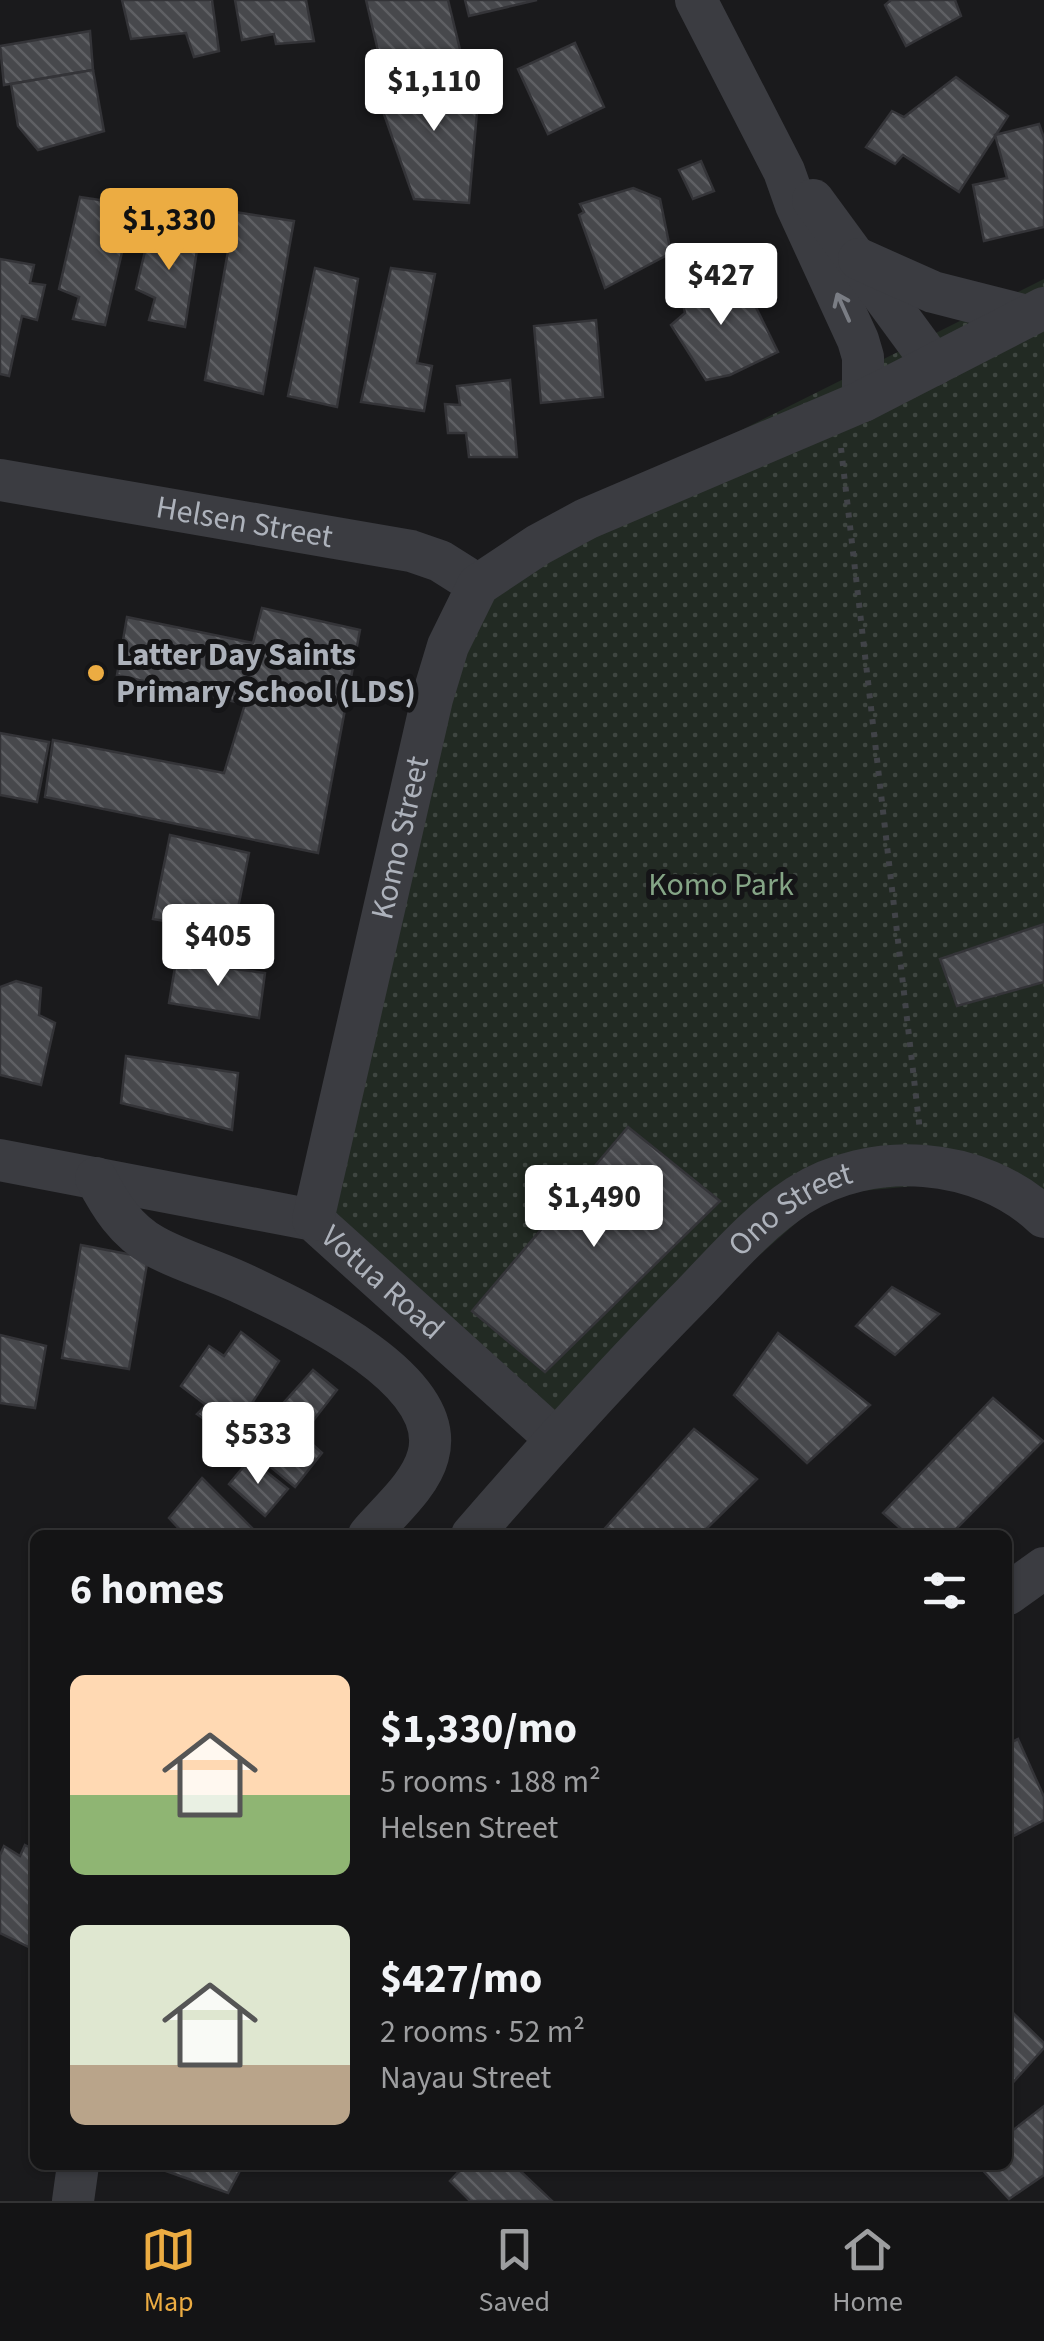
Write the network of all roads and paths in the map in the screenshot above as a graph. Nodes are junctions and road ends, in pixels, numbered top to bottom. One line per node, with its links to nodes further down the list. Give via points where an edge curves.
1 (703, 2): 2 (street)
2 (784, 171): 3 (street); 6 (street, one-way to 2, via 863,357)
3 (858, 259): 4 (street, via 933,292); 5 (street)
4 (1035, 312): 5 (street)
5 (934, 365): 6 (street)
6 (850, 407): 8 (street, via 586,519); 10 (path)
7 (0, 480): 8 (street, Helsen Street, via 412,551)
8 (478, 585): 13 (street, Komo Street, via 432,699)
9 (0, 1160): 11 (street, Votua Road)
10 (924, 1164): 12 (street, Ono Street, via 979,1177); 14 (street, Ono Street, via 857,1170 799,1196 751,1234)
11 (96, 1178): 13 (street, Votua Road); 15 (street, via 116,1215 152,1246 358,1344 416,1398 430,1430 430,1454)
12 (1044, 1217)
13 (313, 1220): 14 (street, Votua Road)
14 (556, 1439): 16 (street, Ono Street)
15 (373, 1530)
16 (476, 1530)
17 (1044, 1568): 18 (street)
18 (1012, 1591)
19 (77, 2170): 20 (street)
20 (73, 2201)

